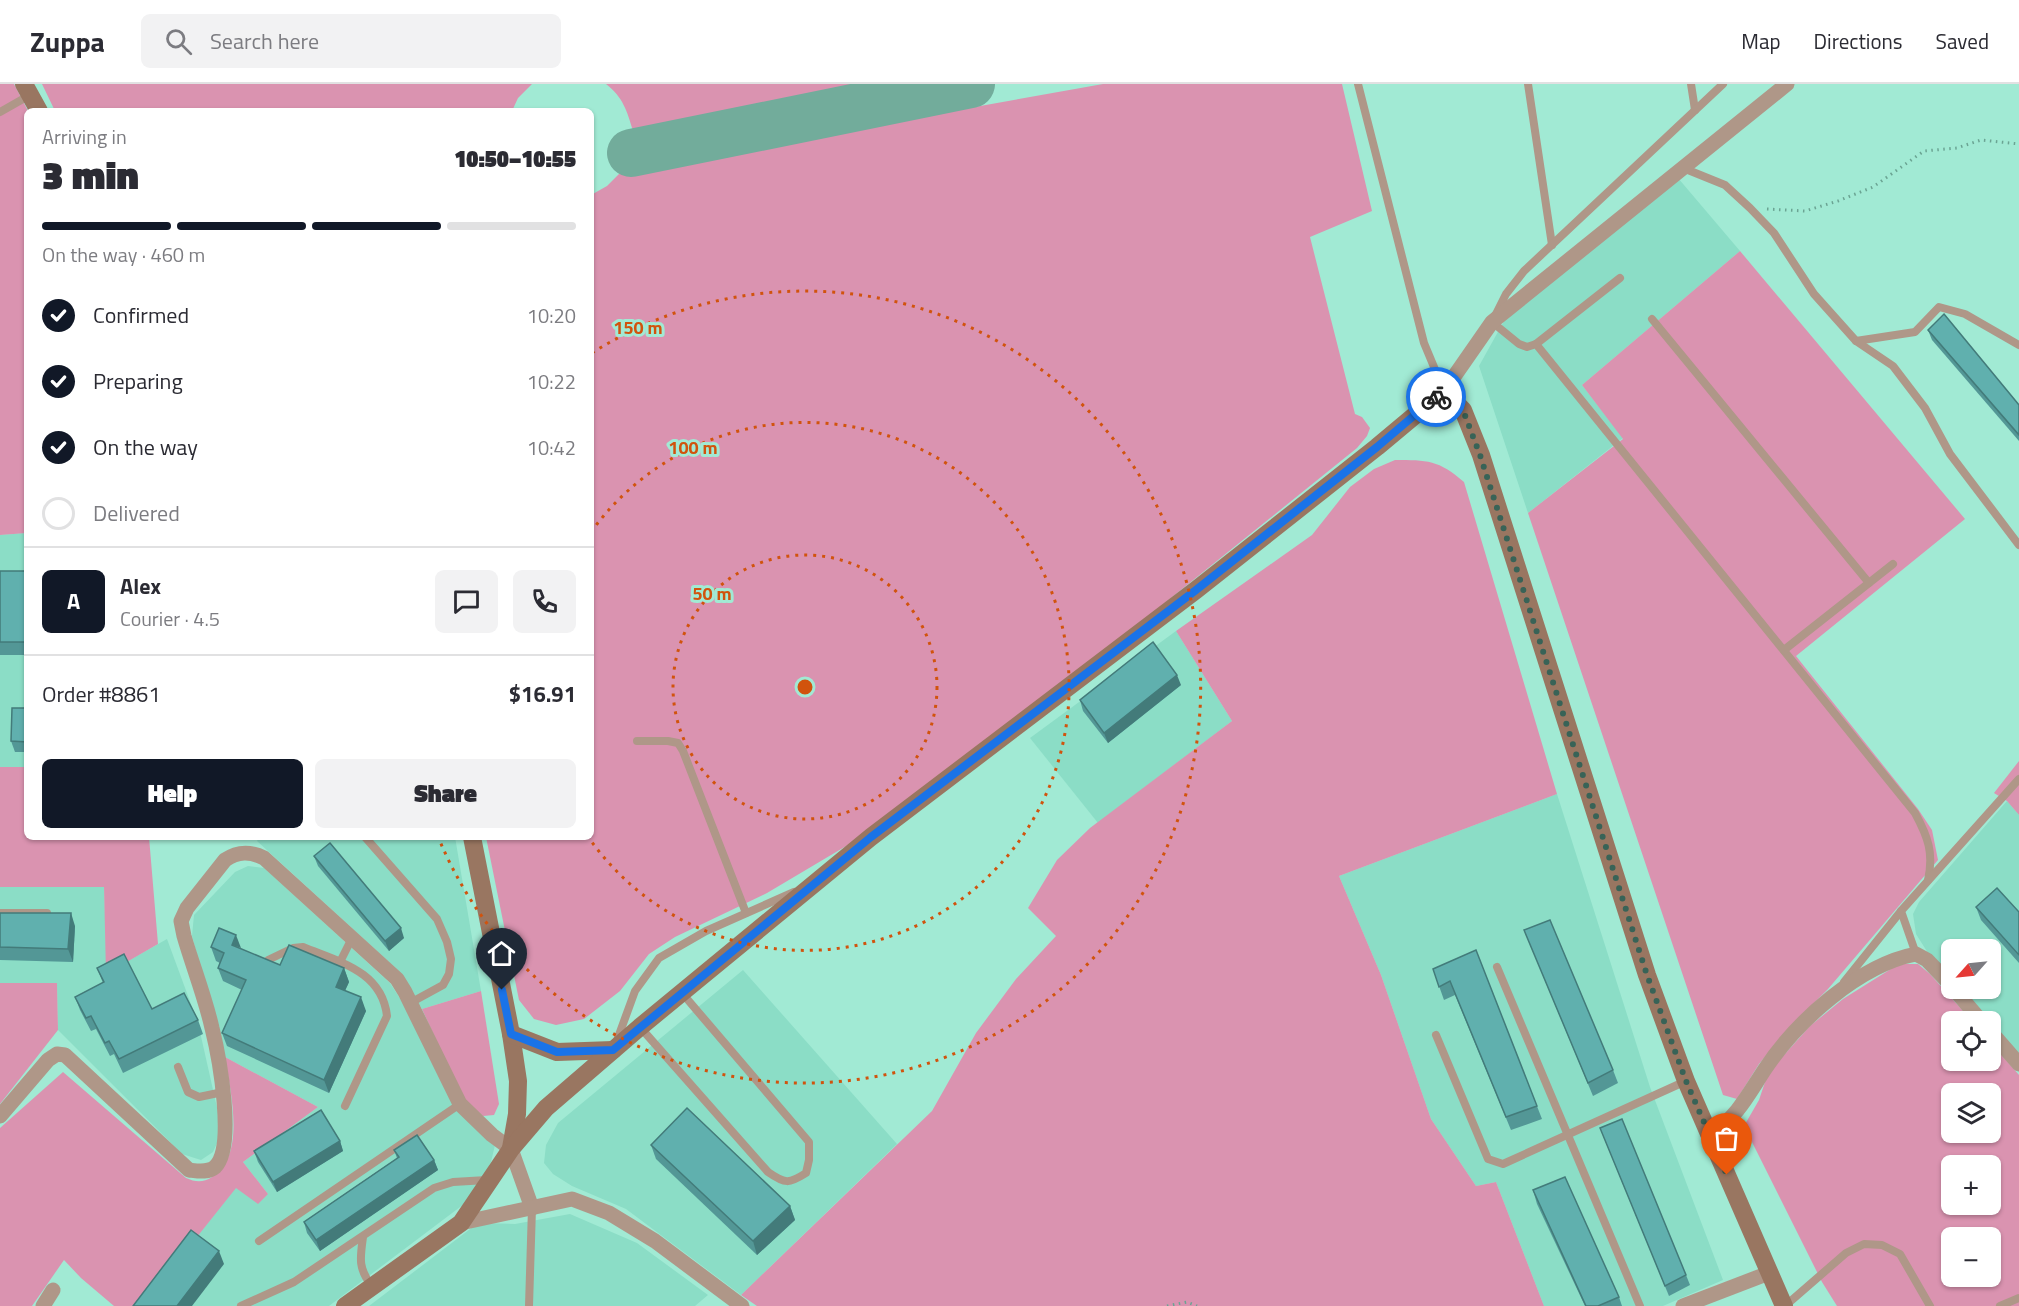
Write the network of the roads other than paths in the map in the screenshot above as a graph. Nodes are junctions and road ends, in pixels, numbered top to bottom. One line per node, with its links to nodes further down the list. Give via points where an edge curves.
1 (1358, 84): 17 (lane, via 1424,343)
2 (1528, 84): 10 (lane)
3 (1691, 84): 7 (lane)
4 (1724, 84): 7 (lane)
5 (1787, 84): 9 (street)
6 (31, 97): 8 (lane)
7 (1695, 110): 10 (lane)
8 (0, 112)
9 (1683, 168): 13 (street); 14 (lane, via 1725,185 1750,208 1774,233 1814,294)
10 (1552, 245): 13 (lane, via 1506,294)
11 (1620, 278): 15 (lane)
12 (1652, 319): 20 (lane)
13 (1492, 322): 15 (lane, via 1519,344); 17 (street)
14 (1856, 341): 16 (lane, via 1915,332 1939,307 1965,314); 18 (lane, via 1893,366 1925,408 1950,454)
15 (1536, 344): 21 (lane)
16 (2019, 345)
17 (1444, 391): 26 (street, via 1205,583); 50 (street, via 1463,410 1480,455 1647,975)
18 (2019, 545)
19 (1893, 564): 20 (lane)
20 (1869, 583): 21 (lane)
21 (1784, 650): 27 (lane, via 1915,813 1930,847)
22 (637, 741): 31 (lane, via 678,743)
23 (2019, 778): 27 (lane)
24 (368, 840): 41 (lane, via 437,919 447,942 449,974 443,985)
25 (473, 840): 44 (street)
26 (819, 880): 31 (lane); 39 (street)
27 (1928, 880): 28 (lane)
28 (1901, 911): 33 (lane); 38 (lane)
29 (0, 913): 30 (lane)
30 (61, 913)
31 (746, 914): 47 (lane, via 659,958 635,990)
32 (352, 938): 35 (lane); 41 (street, via 397,979); 51 (street, via 264,858 245,852 225,860 181,921 213,1029)
33 (1916, 954): 37 (street); 38 (street, via 1902,957)
34 (268, 960): 35 (lane, via 303,947)
35 (340, 962): 53 (lane, via 368,976 386,1002 387,1016)
36 (1497, 967): 55 (lane)
37 (1941, 975)
38 (1836, 992): 56 (street, via 1766,1068 1743,1105)
39 (682, 993): 43 (street); 43 (lane, via 809,1142 806,1173 793,1181 780,1181 768,1172)
40 (1962, 999): 42 (street)
41 (410, 1003): 52 (street)
42 (1973, 1011)
43 (640, 1027): 47 (street)
44 (511, 1034): 47 (street, via 557,1052); 57 (street, via 518,1081)
45 (1436, 1035): 55 (lane, via 1488,1158 1503,1164)
46 (2001, 1044): 48 (street)
47 (613, 1050): 57 (street, via 546,1108)
48 (2019, 1064)
49 (178, 1067): 51 (lane, via 188,1092 199,1097)
50 (1686, 1081): 55 (lane); 56 (street)
51 (223, 1092): 54 (street, via 226,1144 213,1169 202,1172 189,1170 65,1055 57,1054 48,1060)
52 (460, 1104): 57 (street); 62 (lane)
53 (345, 1106)
54 (0, 1116)
55 (1568, 1134): 72 (lane)
56 (1710, 1136): 63 (street)
57 (511, 1149): 58 (street); 59 (street)
58 (492, 1180): 60 (street); 61 (lane, via 453,1182 434,1188)
59 (532, 1208): 60 (street); 70 (lane); 71 (street, via 572,1199 609,1213 655,1241)
60 (461, 1223): 64 (street)
61 (363, 1237): 64 (lane, via 363,1275); 68 (lane, via 294,1281)
62 (259, 1241)
63 (1769, 1273): 73 (street); 74 (street)
64 (372, 1286): 69 (street)
65 (53, 1290): 67 (street)
66 (2019, 1298): 76 (lane)
67 (43, 1306)
68 (241, 1306)
69 (345, 1306)
70 (529, 1306)
71 (742, 1306)
72 (1640, 1306)
73 (1683, 1306)
74 (1784, 1306): 75 (lane, via 1846,1253 1864,1244 1882,1245 1900,1254)
75 (1930, 1306)
76 (2000, 1306)

